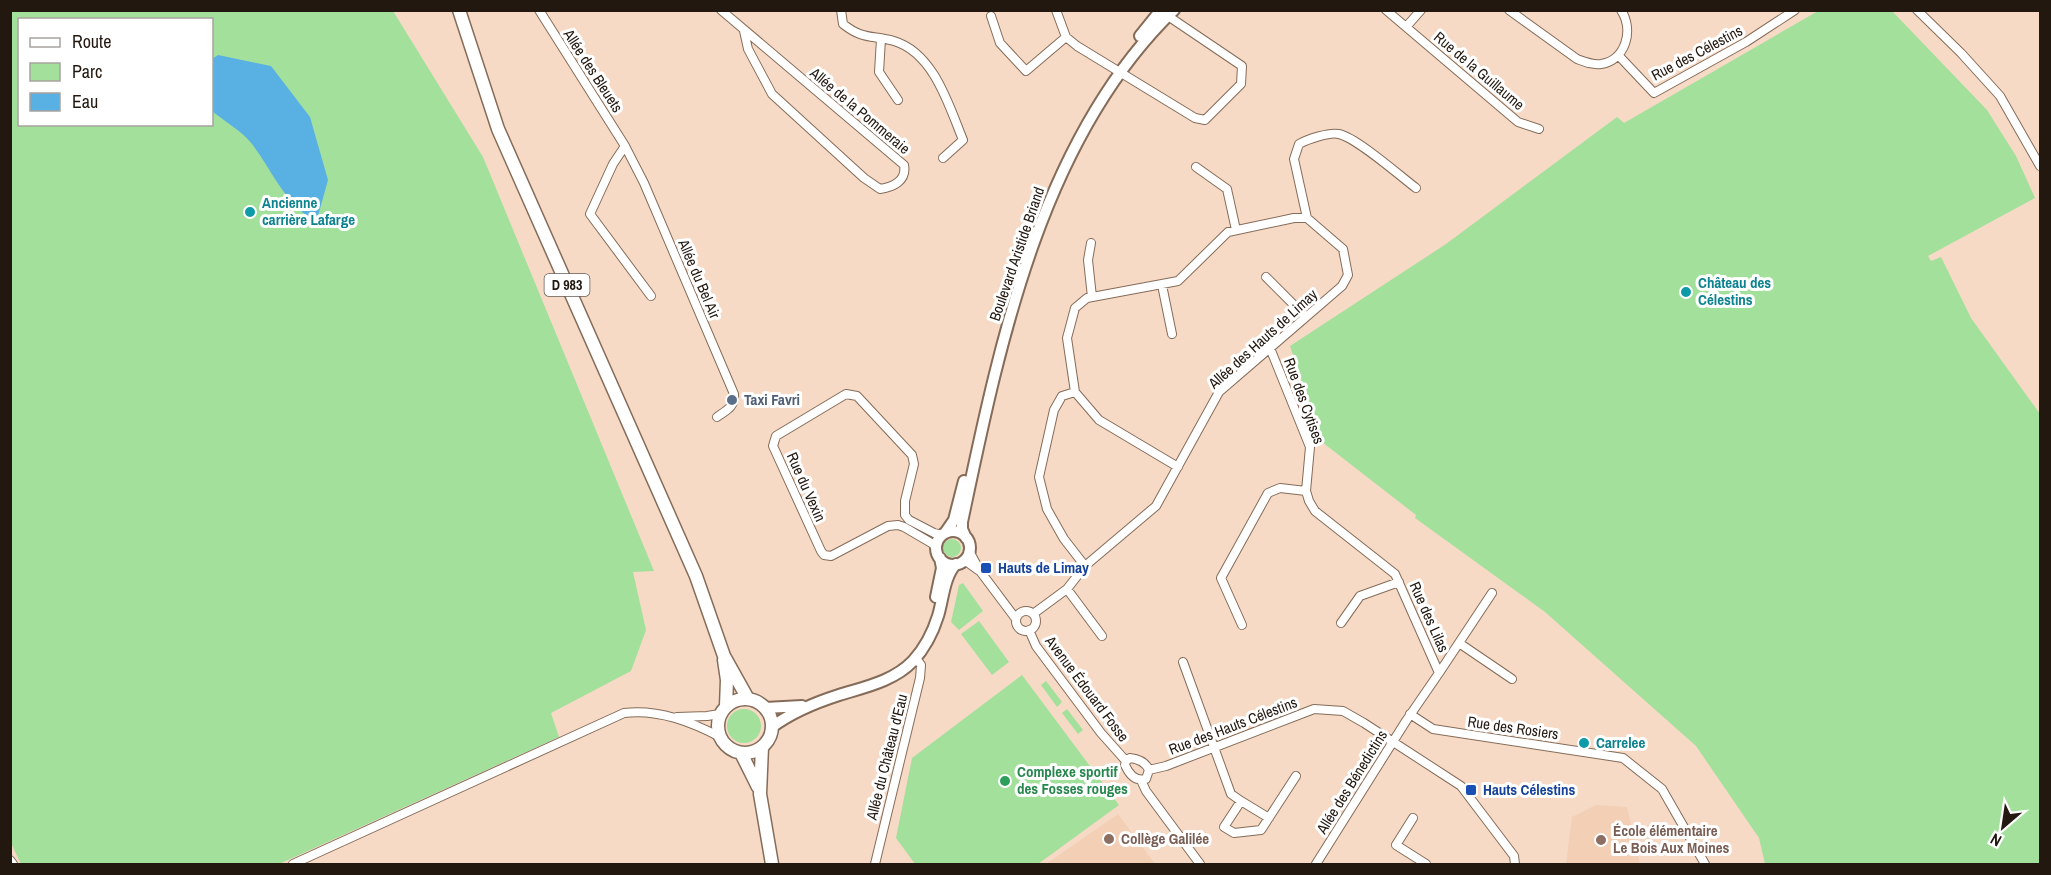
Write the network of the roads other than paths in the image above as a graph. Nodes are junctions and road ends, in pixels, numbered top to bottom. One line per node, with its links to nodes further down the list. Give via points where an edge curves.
1 (459, 10): 59 (main road, D 983, via 498,129 696,576)
2 (538, 10): 22 (street, Allée des Bleuets)
3 (721, 10): 15 (street, Allée de la Pommeraie)
4 (841, 10): 17 (street, via 843,24 854,33)
5 (1056, 10): 16 (street)
6 (1386, 10): 14 (street, Rue de la Guillaume)
7 (1421, 10): 14 (street)
8 (1509, 10): 18 (street, via 1577,59 1601,64)
9 (1621, 10): 18 (street, via 1627,33)
10 (1795, 10): 18 (street, Rue des Célestins, via 1654,93)
11 (1917, 10): 24 (street, via 2000,96)
12 (1168, 12): 19 (main road, Boulevard Aristide Briand); 19 (street, via 1242,66 1241,84 1205,120 1194,118)
13 (991, 16): 16 (street, via 1000,43 1026,71)
14 (1406, 27): 21 (street, Rue de la Guillaume, via 1518,122)
15 (744, 31): 15 (street, Allée de la Pommeraie, via 748,49 772,94 880,189 901,180 904,165)
16 (1066, 37): 19 (street)
17 (880, 39): 20 (street, via 879,72); 23 (street, via 905,46 940,84 963,140)
18 (1619, 56)
19 (1118, 70): 41 (main road, Boulevard Aristide Briand, via 1068,148 1034,225 1007,309 954,520); 42 (main road, Boulevard Aristide Briand, via 1066,165 1031,251 1007,330 970,486 962,526)
20 (898, 100)
21 (1539, 129)
22 (625, 146): 32 (street, via 591,214); 38 (street, Allée du Bel Air, via 734,394 732,407)
23 (943, 158)
24 (2040, 166)
25 (1196, 167): 28 (street, via 1227,189)
26 (1416, 188): 27 (street, via 1354,141 1338,134 1309,139 1299,144 1294,159)
27 (1307, 218): 28 (street); 34 (street, Allée des Hauts de Limay, via 1343,249 1348,275 1342,286)
28 (1236, 230): 31 (street, via 1228,232 1178,281)
29 (1091, 243): 33 (street, via 1088,260)
30 (1266, 277): 34 (street)
31 (1162, 285): 33 (street); 35 (street)
32 (651, 296)
33 (1092, 297): 37 (street, via 1074,308 1066,338)
34 (1306, 317): 36 (street, Allée des Hauts de Limay)
35 (1172, 334)
36 (1270, 348): 39 (street, Allée des Hauts de Limay, via 1219,392); 40 (street, Rue des Cytises, via 1310,447)
37 (1075, 392): 39 (street, via 1099,420); 46 (street, via 1062,396 1054,410 1039,477 1047,509)
38 (717, 417)
39 (1178, 467): 46 (street, Allée des Hauts de Limay, via 1156,506)
40 (1306, 491): 48 (street, Rue des Lilas, via 1315,510 1395,574); 54 (street, via 1280,488 1268,493 1221,578)
41 (944, 534): 42 (main road, via 956,532); 44 (main road, via 938,541); 44 (street, Rue du Vexin, via 934,533 905,515 903,509 914,464 912,455 857,396 846,394 773,440 824,555 831,556 888,526 898,525 928,541)
42 (966, 538): 43 (main road)
43 (969, 551): 45 (main road); 47 (street)
44 (938, 553): 45 (main road, via 949,564); 56 (main road, via 942,568)
45 (959, 563): 47 (street); 56 (main road, via 951,571)
46 (1085, 566): 49 (street, Allée des Hauts de Limay)
47 (980, 571): 52 (street)
48 (1399, 582): 53 (street, via 1360,596); 62 (street, Rue des Lilas)
49 (1067, 589): 51 (street, Allée des Hauts de Limay); 57 (street)
50 (1492, 593): 58 (street)
51 (1033, 614): 52 (street, via 1025,611); 55 (street, via 1036,623)
52 (1016, 619): 55 (street, via 1020,630)
53 (1341, 623)
54 (1242, 626)
55 (1029, 630): 76 (street, Avenue Édouard Fosse, via 1036,646)
56 (929, 636): 60 (main road)
57 (1102, 636)
58 (1459, 643): 62 (street); 63 (street)
59 (724, 656): 64 (main road, D 983); 67 (main road, D 983, via 727,680)
60 (916, 658): 65 (main road, via 889,679); 88 (street, Allée du Château d'Eau, via 921,665 920,678)
61 (1183, 662): 74 (street)
62 (1439, 673): 68 (street, Rue des Lilas)
63 (1512, 679)
64 (748, 699): 66 (main road); 67 (main road, via 733,701)
65 (809, 705): 66 (main road); 70 (main road)
66 (765, 708): 70 (main road)
67 (723, 710): 69 (street, via 706,716); 71 (main road, via 717,722)
68 (1410, 714): 72 (street, Allée des Bénedictins); 93 (street, Rue des Rosiers, via 1432,729 1623,758 1662,789)
69 (672, 717): 71 (street); 86 (street, via 653,712 624,713)
70 (772, 727): 73 (main road)
71 (722, 738): 75 (main road)
72 (1394, 742): 74 (street, Rue des Hauts Célestins, via 1348,713 1314,709); 90 (street, Allée des Bénedictins); 92 (street, Rue des Hauts Célestins, via 1461,786 1514,856)
73 (762, 747): 75 (main road); 80 (main road)
74 (1215, 747): 77 (street, Rue des Hauts Célestins); 81 (street, via 1231,794)
75 (741, 753): 80 (main road)
76 (1126, 761): 77 (street, via 1135,758); 79 (street, via 1128,771)
77 (1149, 770): 79 (street, via 1146,779)
78 (1296, 776): 82 (street)
79 (1141, 780): 89 (street)
80 (760, 794): 87 (main road)
81 (1241, 801): 82 (street); 82 (street, via 1224,827 1234,833 1261,830)
82 (1269, 818)
83 (1413, 818): 91 (street, via 1396,845)
84 (10, 860): 85 (street)
85 (13, 864)
86 (293, 864)
87 (772, 864)
88 (875, 864)
89 (1200, 864)
90 (1316, 864)
91 (1426, 864)
92 (1515, 864)
93 (1705, 864)

